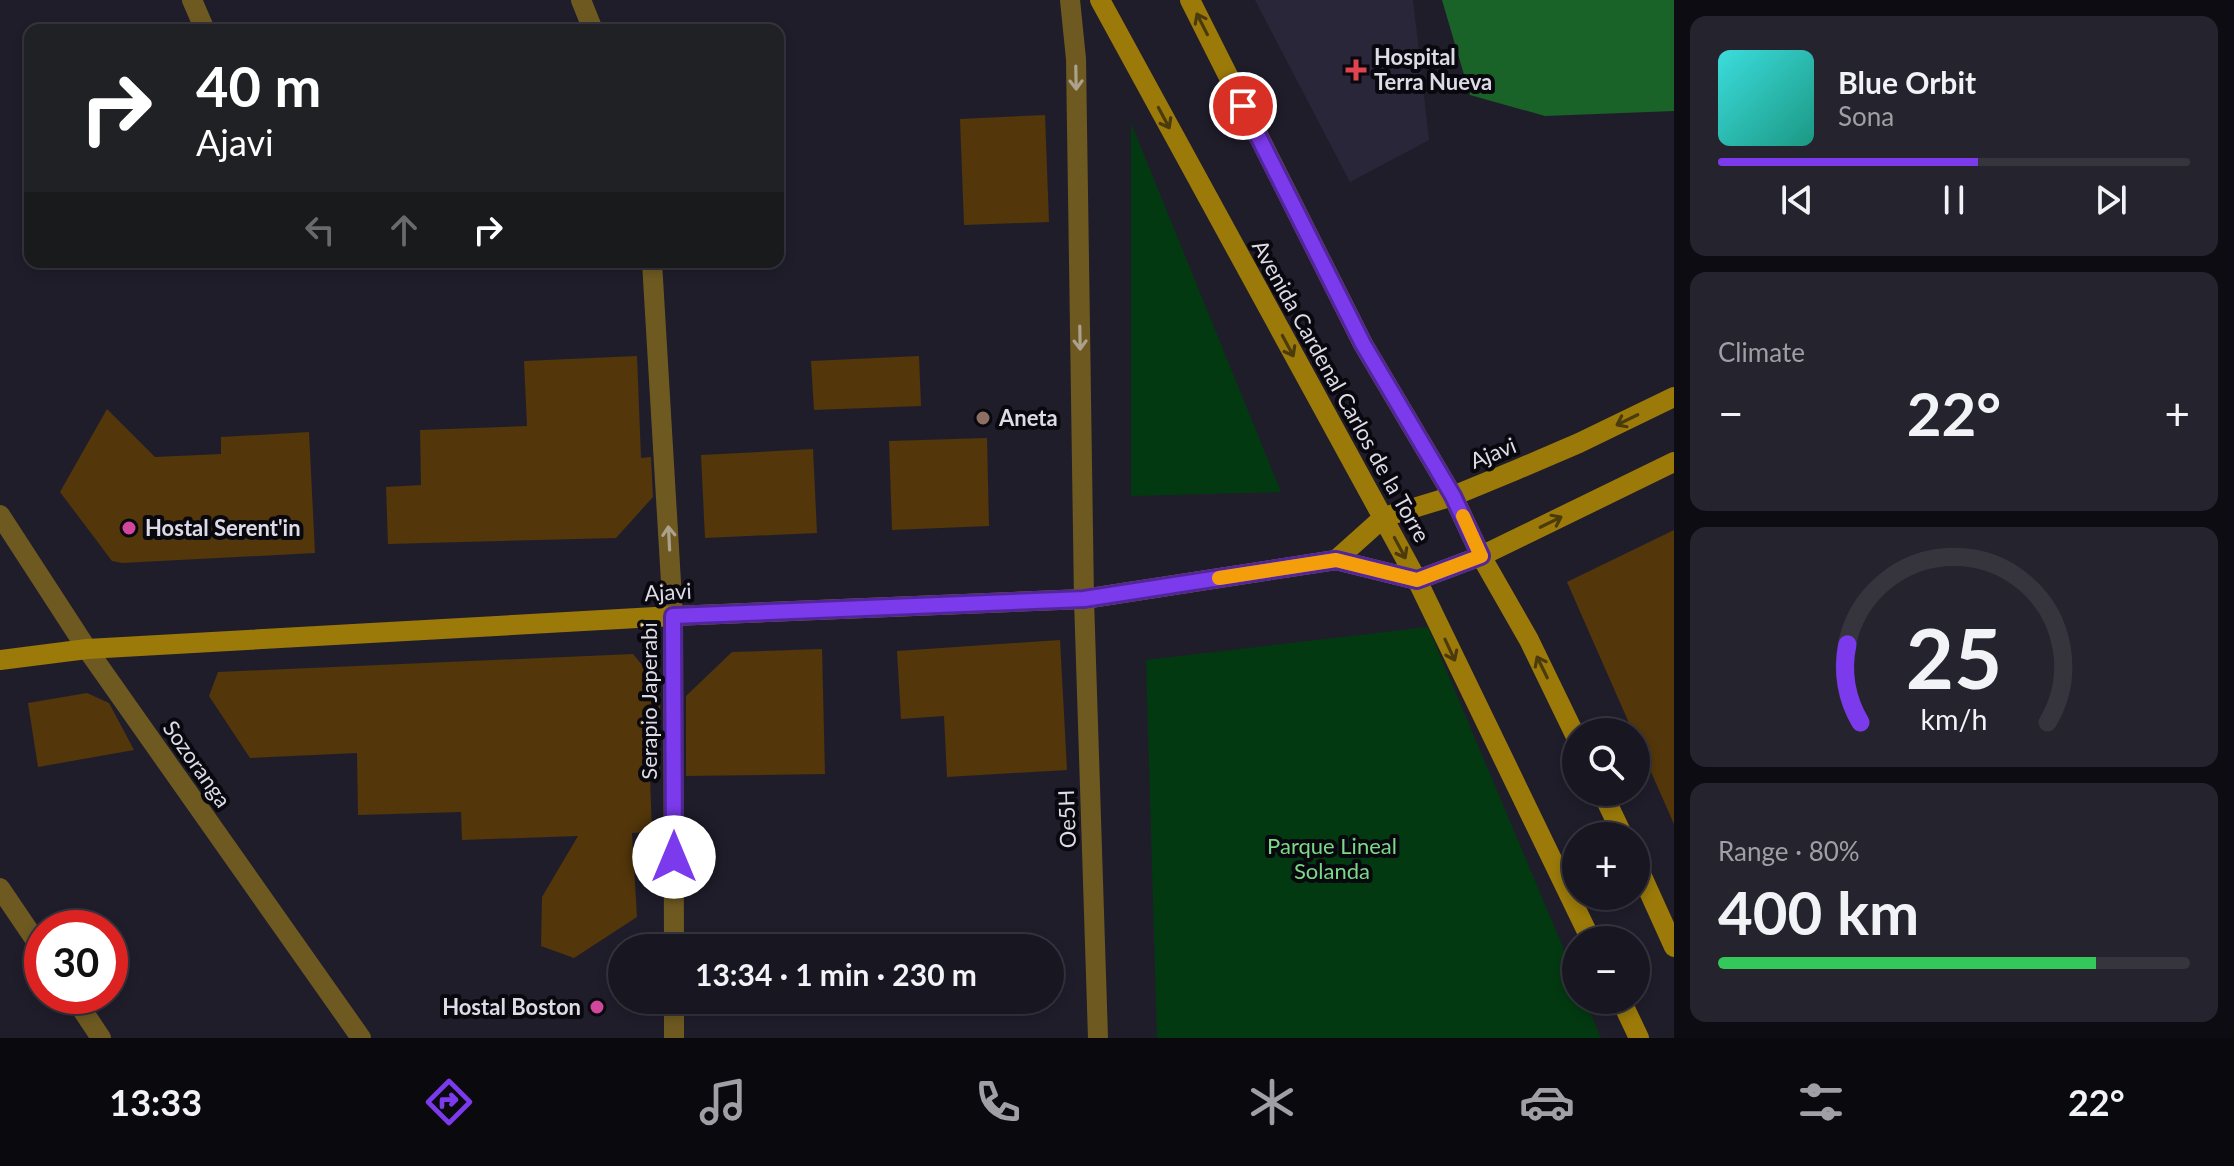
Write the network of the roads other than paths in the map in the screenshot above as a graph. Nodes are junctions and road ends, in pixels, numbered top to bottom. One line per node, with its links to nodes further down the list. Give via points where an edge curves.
1 (192, 0): 6 (street)
2 (581, 0): 7 (street)
3 (1070, 0): 17 (street, Oe5H, one-way to 17, via 1076,75)
4 (1100, 0): 13 (street, Avenida Cardenal Carlos de la Torre, one-way to 13)
5 (1190, 0): 11 (street, Avenida Cardenal Carlos de la Torre, one-way to 5, via 1363,344)
6 (202, 24)
7 (591, 24)
8 (652, 268): 18 (street, Serapio Japerabi, one-way to 8)
9 (1674, 397): 11 (street, Ajavi, one-way to 11)
10 (1674, 462): 14 (street, one-way to 10)
11 (1453, 496): 13 (street, Ajavi); 14 (street, Avenida Cardenal Carlos de la Torre)
12 (0, 515): 19 (street, Sozoranga)
13 (1384, 517): 15 (street, Ajavi); 16 (street, Avenida Cardenal Carlos de la Torre, one-way to 16)
14 (1481, 556): 16 (street); 21 (street, Avenida Cardenal Carlos de la Torre, one-way to 14)
15 (1336, 560): 16 (street, Ajavi); 17 (street, Ajavi)
16 (1417, 580): 25 (street, Avenida Cardenal Carlos de la Torre, one-way to 25)
17 (1084, 599): 18 (street, Ajavi); 34 (street, Oe5H)
18 (673, 616): 19 (street, Ajavi); 26 (street, Serapio Japerabi)
19 (87, 649): 20 (street, Ajavi); 32 (street, Sozoranga)
20 (0, 660)
21 (1567, 718)
22 (0, 888): 24 (street)
23 (1650, 894): 27 (street)
24 (24, 923)
25 (1584, 926)
26 (674, 934)
27 (1674, 947)
28 (85, 1014): 31 (street)
29 (674, 1014): 33 (street)
30 (1628, 1014): 35 (street)
31 (101, 1038)
32 (361, 1038)
33 (674, 1038)
34 (1098, 1038)
35 (1639, 1038)

